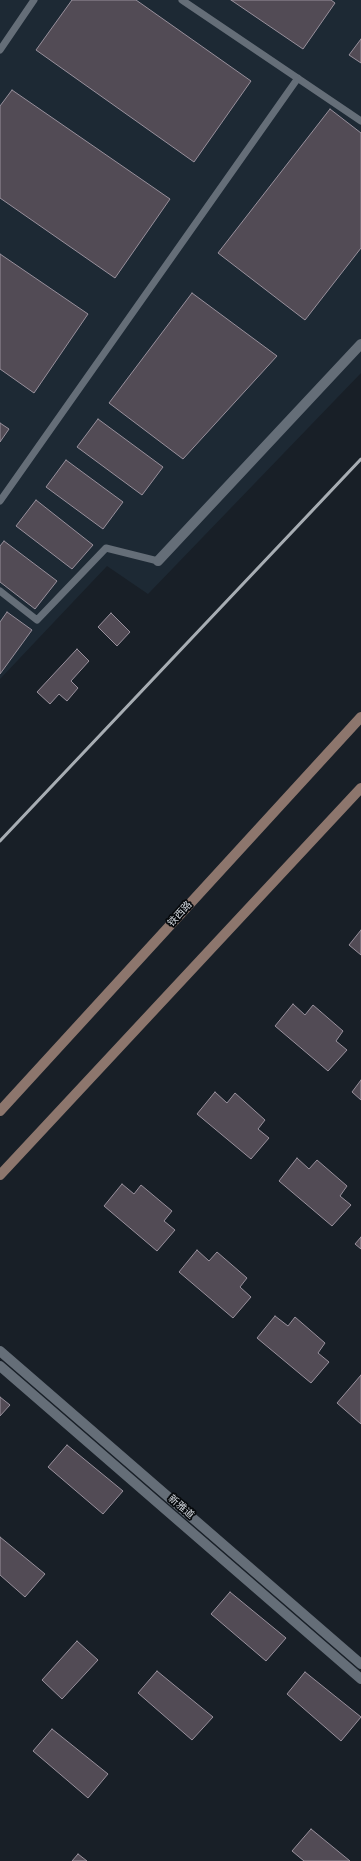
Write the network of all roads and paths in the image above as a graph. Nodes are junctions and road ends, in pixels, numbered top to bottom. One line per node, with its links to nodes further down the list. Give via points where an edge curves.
1 (34, 0): 3 (lane)
2 (182, 0): 4 (lane)
3 (0, 50)
4 (298, 78): 5 (lane); 7 (lane)
5 (361, 121)
6 (361, 344): 8 (street)
7 (0, 501)
8 (158, 561): 9 (lane, via 106,548 37,620)
9 (0, 591)
10 (361, 717): 12 (main road, 铁西路)
11 (361, 788): 13 (main road)
12 (0, 1111)
13 (0, 1175)
14 (0, 1351): 16 (street, 新雅道)
15 (0, 1366): 17 (street, 新雅道)
16 (361, 1664)
17 (361, 1679)

